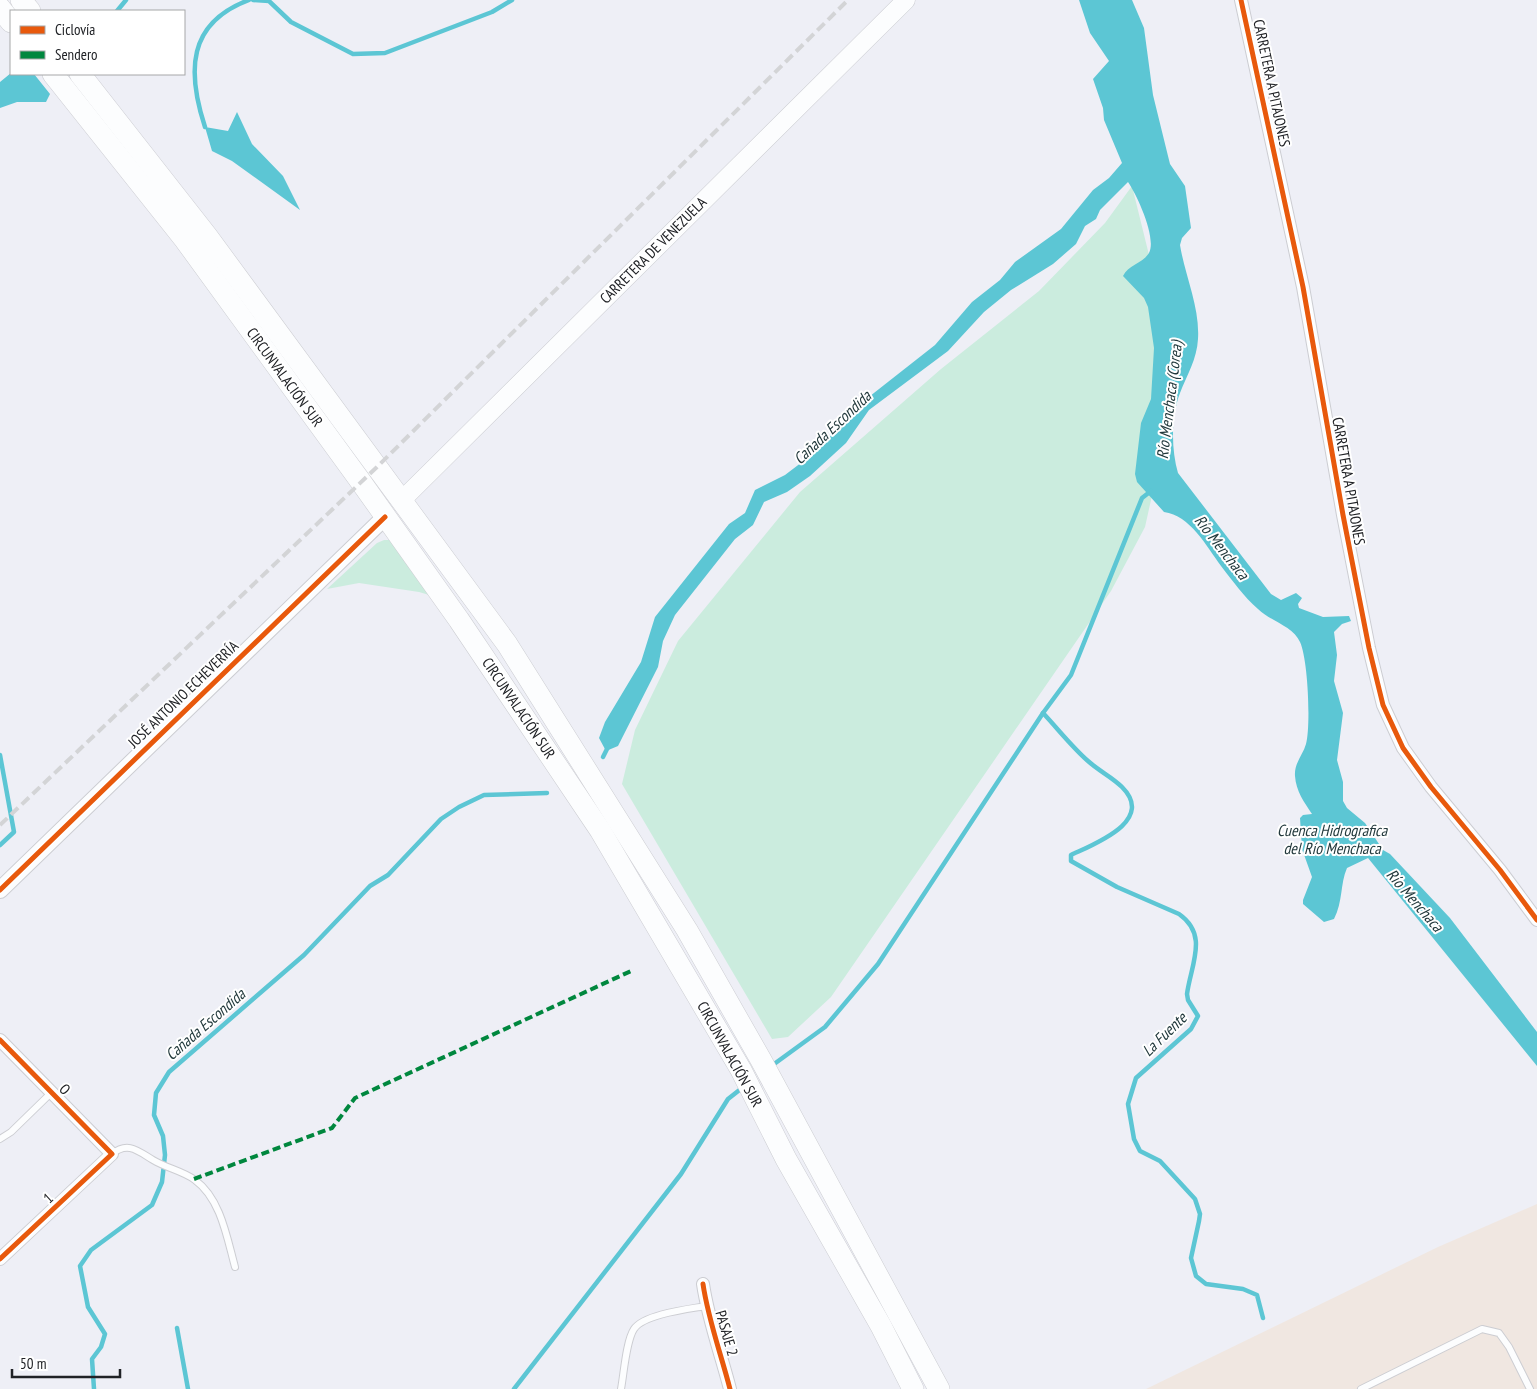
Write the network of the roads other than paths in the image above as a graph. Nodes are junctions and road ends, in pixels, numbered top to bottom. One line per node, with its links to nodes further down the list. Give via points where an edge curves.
1 (21, 0): 5 (highway)
2 (906, 0): 9 (main road, CARRETERA DE VENEZUELA)
3 (1241, 0): 12 (street, CARRETERA A PITAJONES, via 1303,287 1343,515 1383,705 1400,742 1431,788)
4 (0, 8): 6 (highway)
5 (29, 10)
6 (10, 21)
7 (56, 75): 8 (highway, CIRCUNVALACIÓN SUR)
8 (77, 82): 9 (highway, CIRCUNVALACIÓN SUR, via 207,236); 10 (highway, CIRCUNVALACIÓN SUR, via 185,240)
9 (401, 501): 10 (highway); 24 (highway, CIRCUNVALACIÓN SUR, via 507,644 687,930 762,1060)
10 (385, 516): 11 (street, JOSÉ ANTONIO ECHEVERRÍA); 23 (highway, CIRCUNVALACIÓN SUR, via 460,620 600,830 741,1070 786,1159)
11 (0, 890)
12 (1537, 920)
13 (0, 1040): 14 (street, O)
14 (52, 1092): 15 (lane); 16 (street, O)
15 (0, 1139)
16 (112, 1154): 17 (street, 1); 18 (lane, via 125,1147 135,1148 205,1188 219,1213)
17 (0, 1259)
18 (235, 1267)
19 (703, 1284): 20 (street, PASAJE 2)
20 (706, 1306): 21 (lane, via 641,1321 631,1338); 22 (street, PASAJE 2)
21 (621, 1389)
22 (730, 1389)
23 (913, 1389)
24 (939, 1389)
25 (1361, 1389): 26 (lane, via 1482,1329 1499,1333)
26 (1530, 1389)

